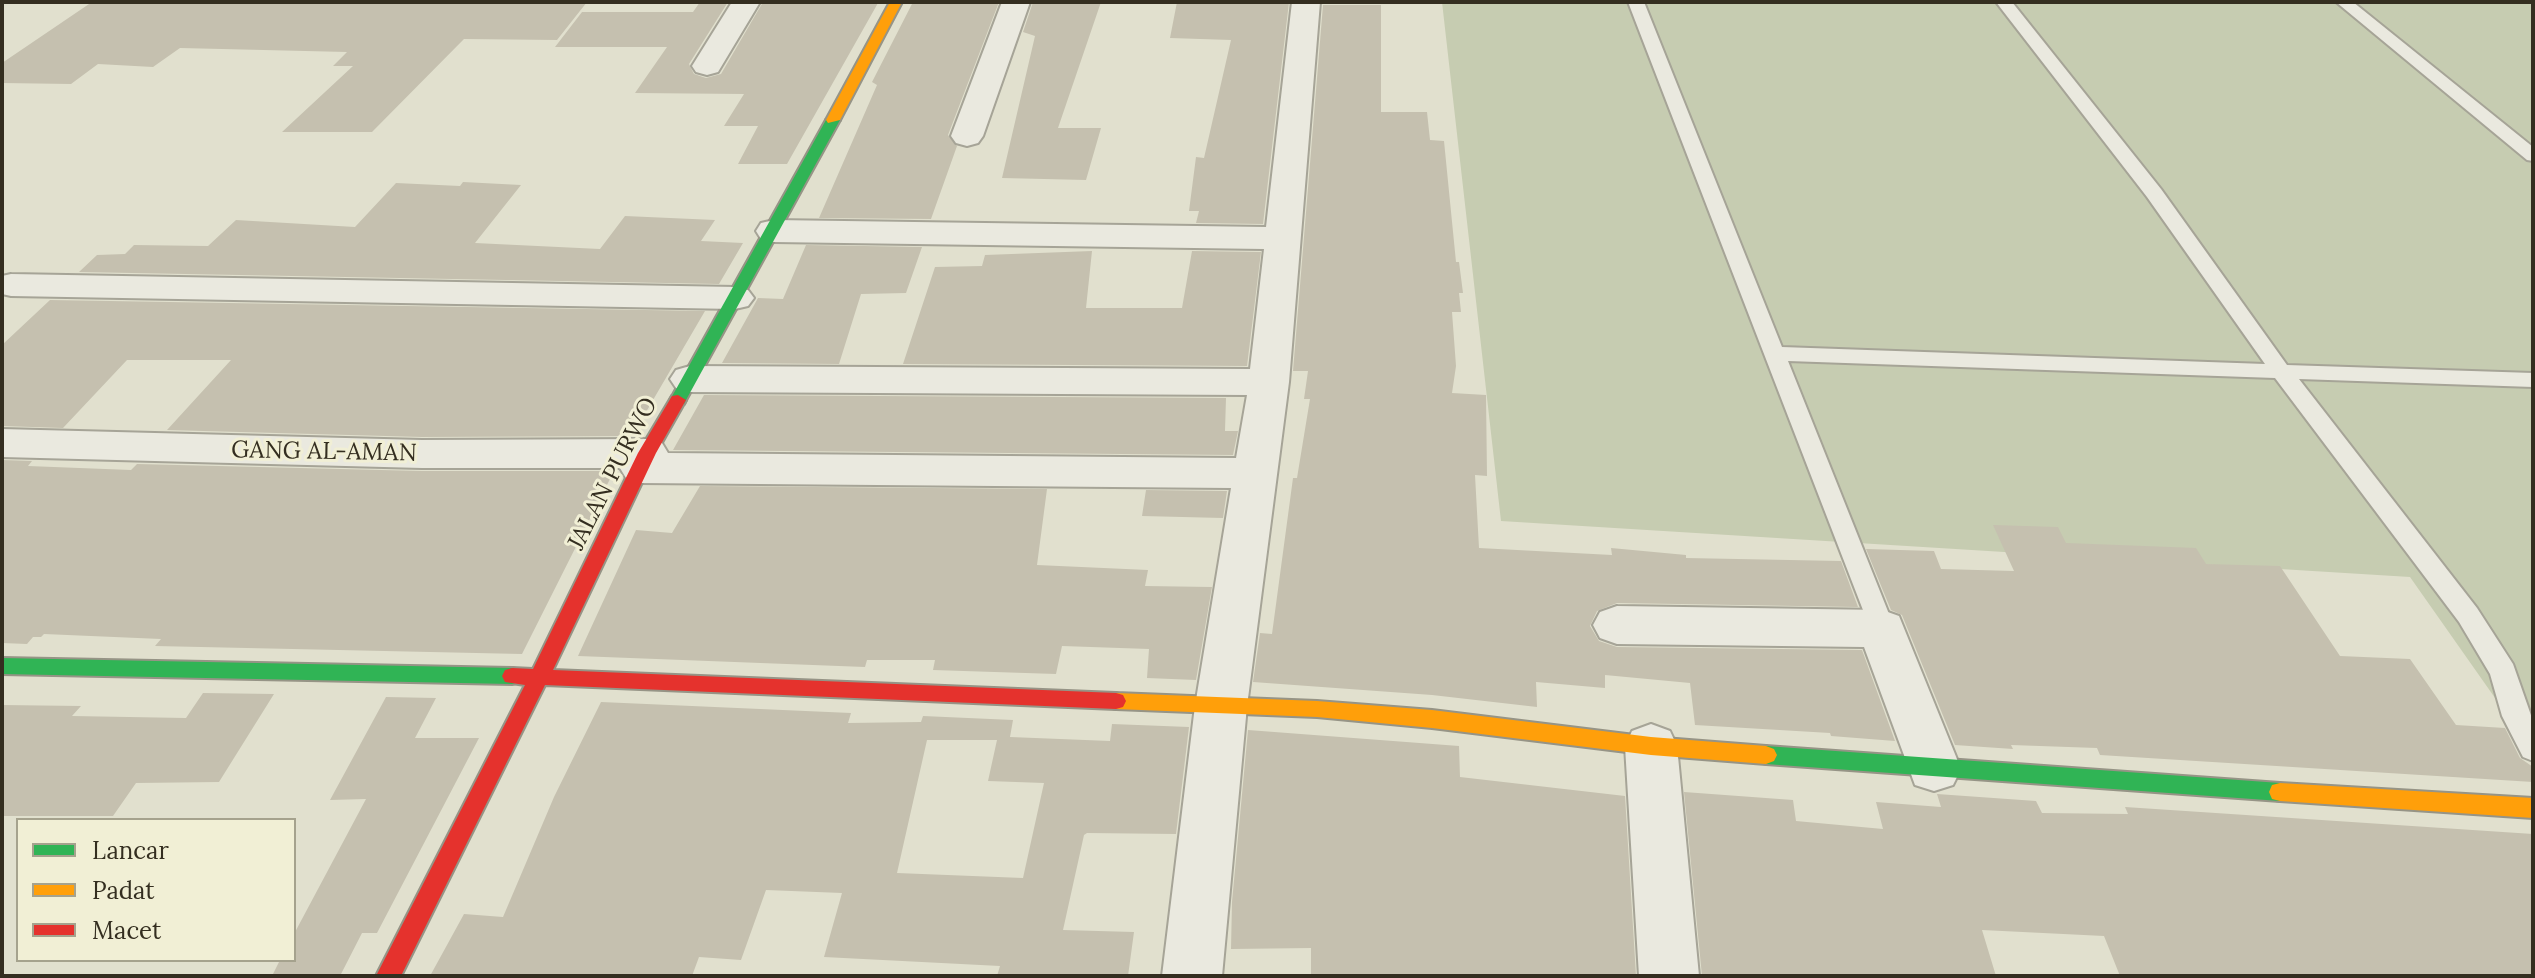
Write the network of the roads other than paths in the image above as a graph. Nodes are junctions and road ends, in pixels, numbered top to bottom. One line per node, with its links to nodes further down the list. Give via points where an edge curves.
1 (746, 2): 8 (street)
2 (896, 2): 11 (street, JALAN PURWO)
3 (1016, 2): 9 (street)
4 (1306, 2): 12 (street)
5 (1636, 2): 15 (lane)
6 (2004, 2): 16 (lane, via 2154,193)
7 (2344, 2): 10 (lane)
8 (707, 66)
9 (967, 136)
10 (2533, 156)
11 (774, 231): 12 (street); 14 (street, JALAN PURWO)
12 (1281, 238): 19 (street)
13 (11, 285): 14 (street)
14 (735, 298): 17 (street, JALAN PURWO)
15 (1775, 354): 16 (lane); 24 (lane)
16 (2280, 370): 18 (lane); 29 (lane, via 2468,615 2503,672)
17 (690, 379): 19 (street); 21 (street, JALAN PURWO)
18 (2533, 380)
19 (1269, 382): 22 (street)
20 (2, 443): 21 (street, GANG AL-AMAN)
21 (644, 461): 22 (street, GANG AL-AMAN); 26 (street, JALAN PURWO)
22 (1253, 473): 27 (street)
23 (1617, 625): 24 (street)
24 (1882, 629): 30 (street)
25 (2, 666): 26 (street)
26 (539, 677): 27 (street); 32 (street, JALAN PURWO)
27 (1221, 706): 28 (street, via 1402,716); 33 (street)
28 (1651, 746): 30 (street); 34 (street)
29 (2533, 749)
30 (1934, 769): 31 (street)
31 (2533, 808)
32 (388, 976)
33 (1192, 976)
34 (1669, 976)

